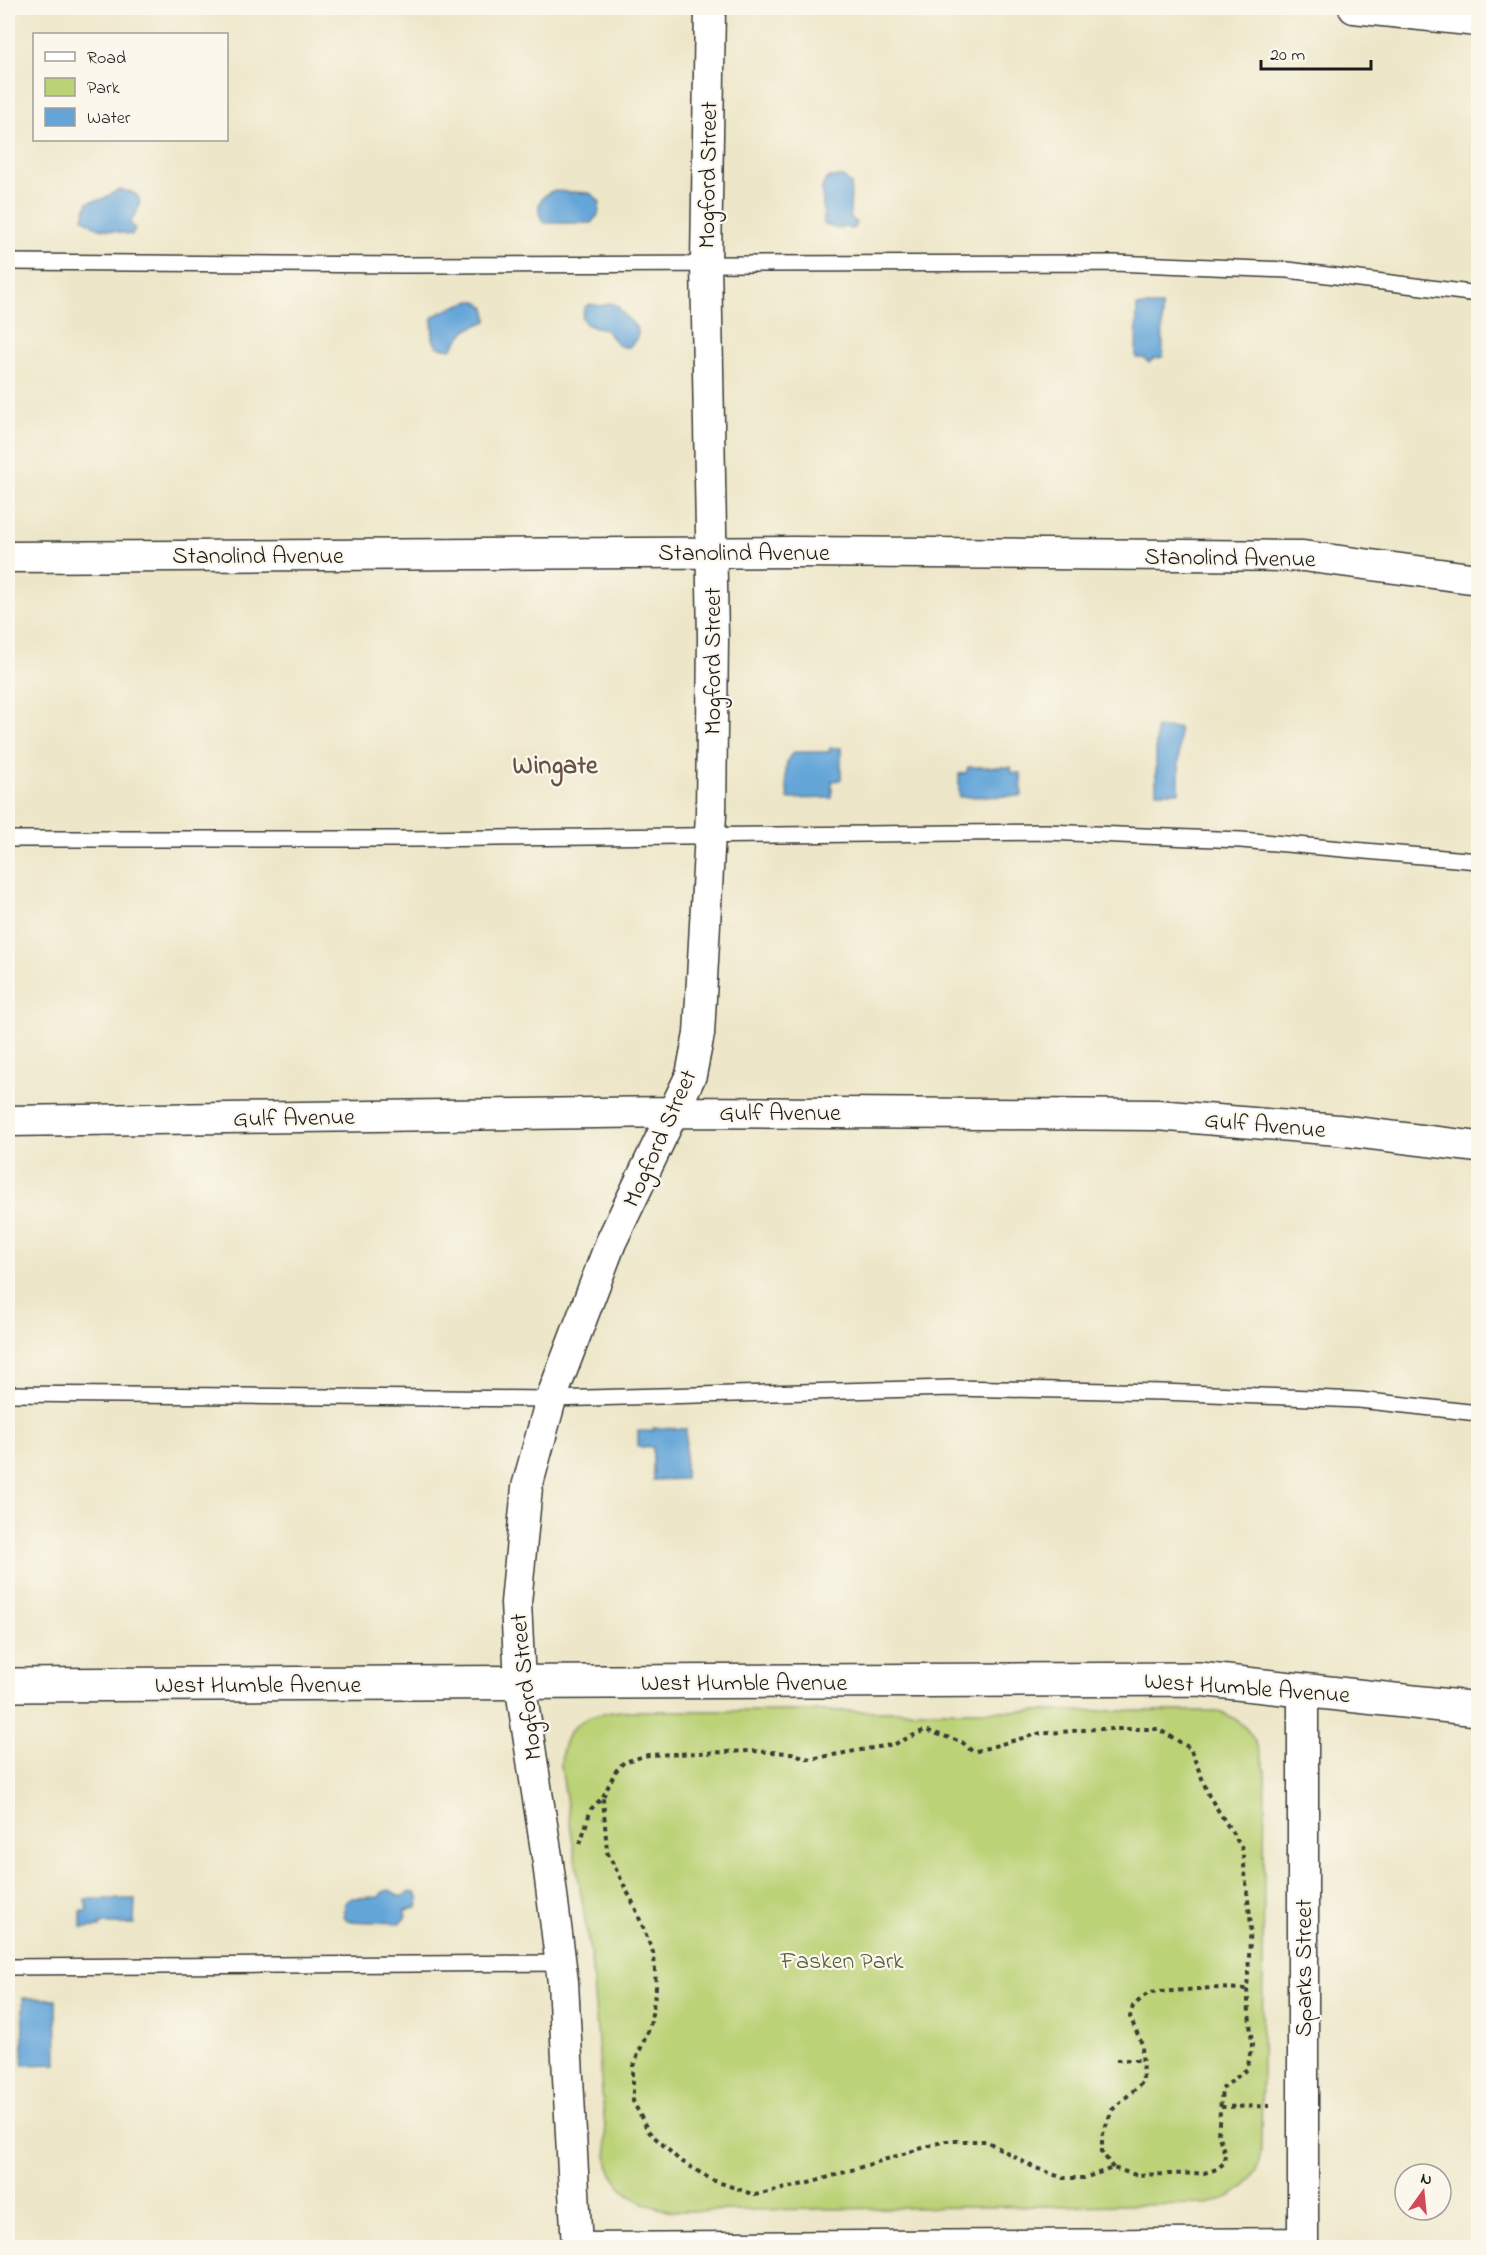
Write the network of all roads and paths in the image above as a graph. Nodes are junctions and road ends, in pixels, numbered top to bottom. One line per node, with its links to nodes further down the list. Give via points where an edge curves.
1 (710, 8): 5 (street, Mogford Street)
2 (1354, 8): 3 (street)
3 (1479, 21)
4 (8, 262): 5 (lane)
5 (706, 263): 6 (lane, via 1125,263 1288,270); 7 (street, Mogford Street)
6 (1479, 294)
7 (711, 552): 8 (street, Stanolind Avenue); 9 (street, Stanolind Avenue, via 1303,556); 10 (street, Mogford Street)
8 (8, 557)
9 (1479, 579)
10 (710, 836): 11 (lane); 12 (lane, via 1046,832 1241,840); 13 (street, Mogford Street, via 699,1034 691,1075)
11 (8, 839)
12 (1479, 861)
13 (671, 1112): 14 (street, Gulf Avenue); 15 (street, Gulf Avenue, via 1157,1115); 17 (street, Mogford Street, via 611,1242)
14 (8, 1121)
15 (1479, 1147)
16 (8, 1394): 17 (lane)
17 (551, 1399): 18 (lane, via 962,1388 1359,1400); 19 (street, Mogford Street, via 527,1487 521,1539 515,1621)
18 (1479, 1413)
19 (520, 1683): 20 (street, West Humble Avenue); 21 (street, West Humble Avenue, via 1199,1679); 23 (street, Mogford Street)
20 (8, 1685)
21 (1303, 1689): 22 (street, West Humble Avenue); 28 (street, Sparks Street)
22 (1479, 1709)
23 (561, 1963): 24 (lane); 32 (street, Mogford Street)
24 (8, 1967)
25 (1247, 1989): 27 (path, via 1148,1993 1132,2006 1130,2017 1140,2036); 29 (path, via 1252,2045 1249,2059 1246,2069 1222,2089); 30 (path, via 1251,1925 1242,1848 1209,1796 1190,1748 1158,1729 1037,1734 973,1752 962,1742 925,1730 895,1744 810,1759 791,1753 751,1751 648,1755 624,1762 615,1772 603,1797 607,1852 654,1955 656,1987 650,2027 633,2066 633,2101 648,2131 678,2159 712,2180 755,2195 813,2182 945,2141 986,2141 1033,2167 1063,2178 1084,2178)
26 (1116, 2060): 27 (path)
27 (1142, 2060): 30 (path, via 1143,2082 1112,2110 1102,2136 1102,2152)
28 (1303, 2105): 29 (path); 31 (street, Sparks Street)
29 (1221, 2107): 30 (path, via 1218,2134 1225,2154 1224,2163 1217,2169 1204,2173 1136,2175)
30 (1113, 2168)
31 (1303, 2245): 33 (street)
32 (577, 2247)
33 (588, 2247)

